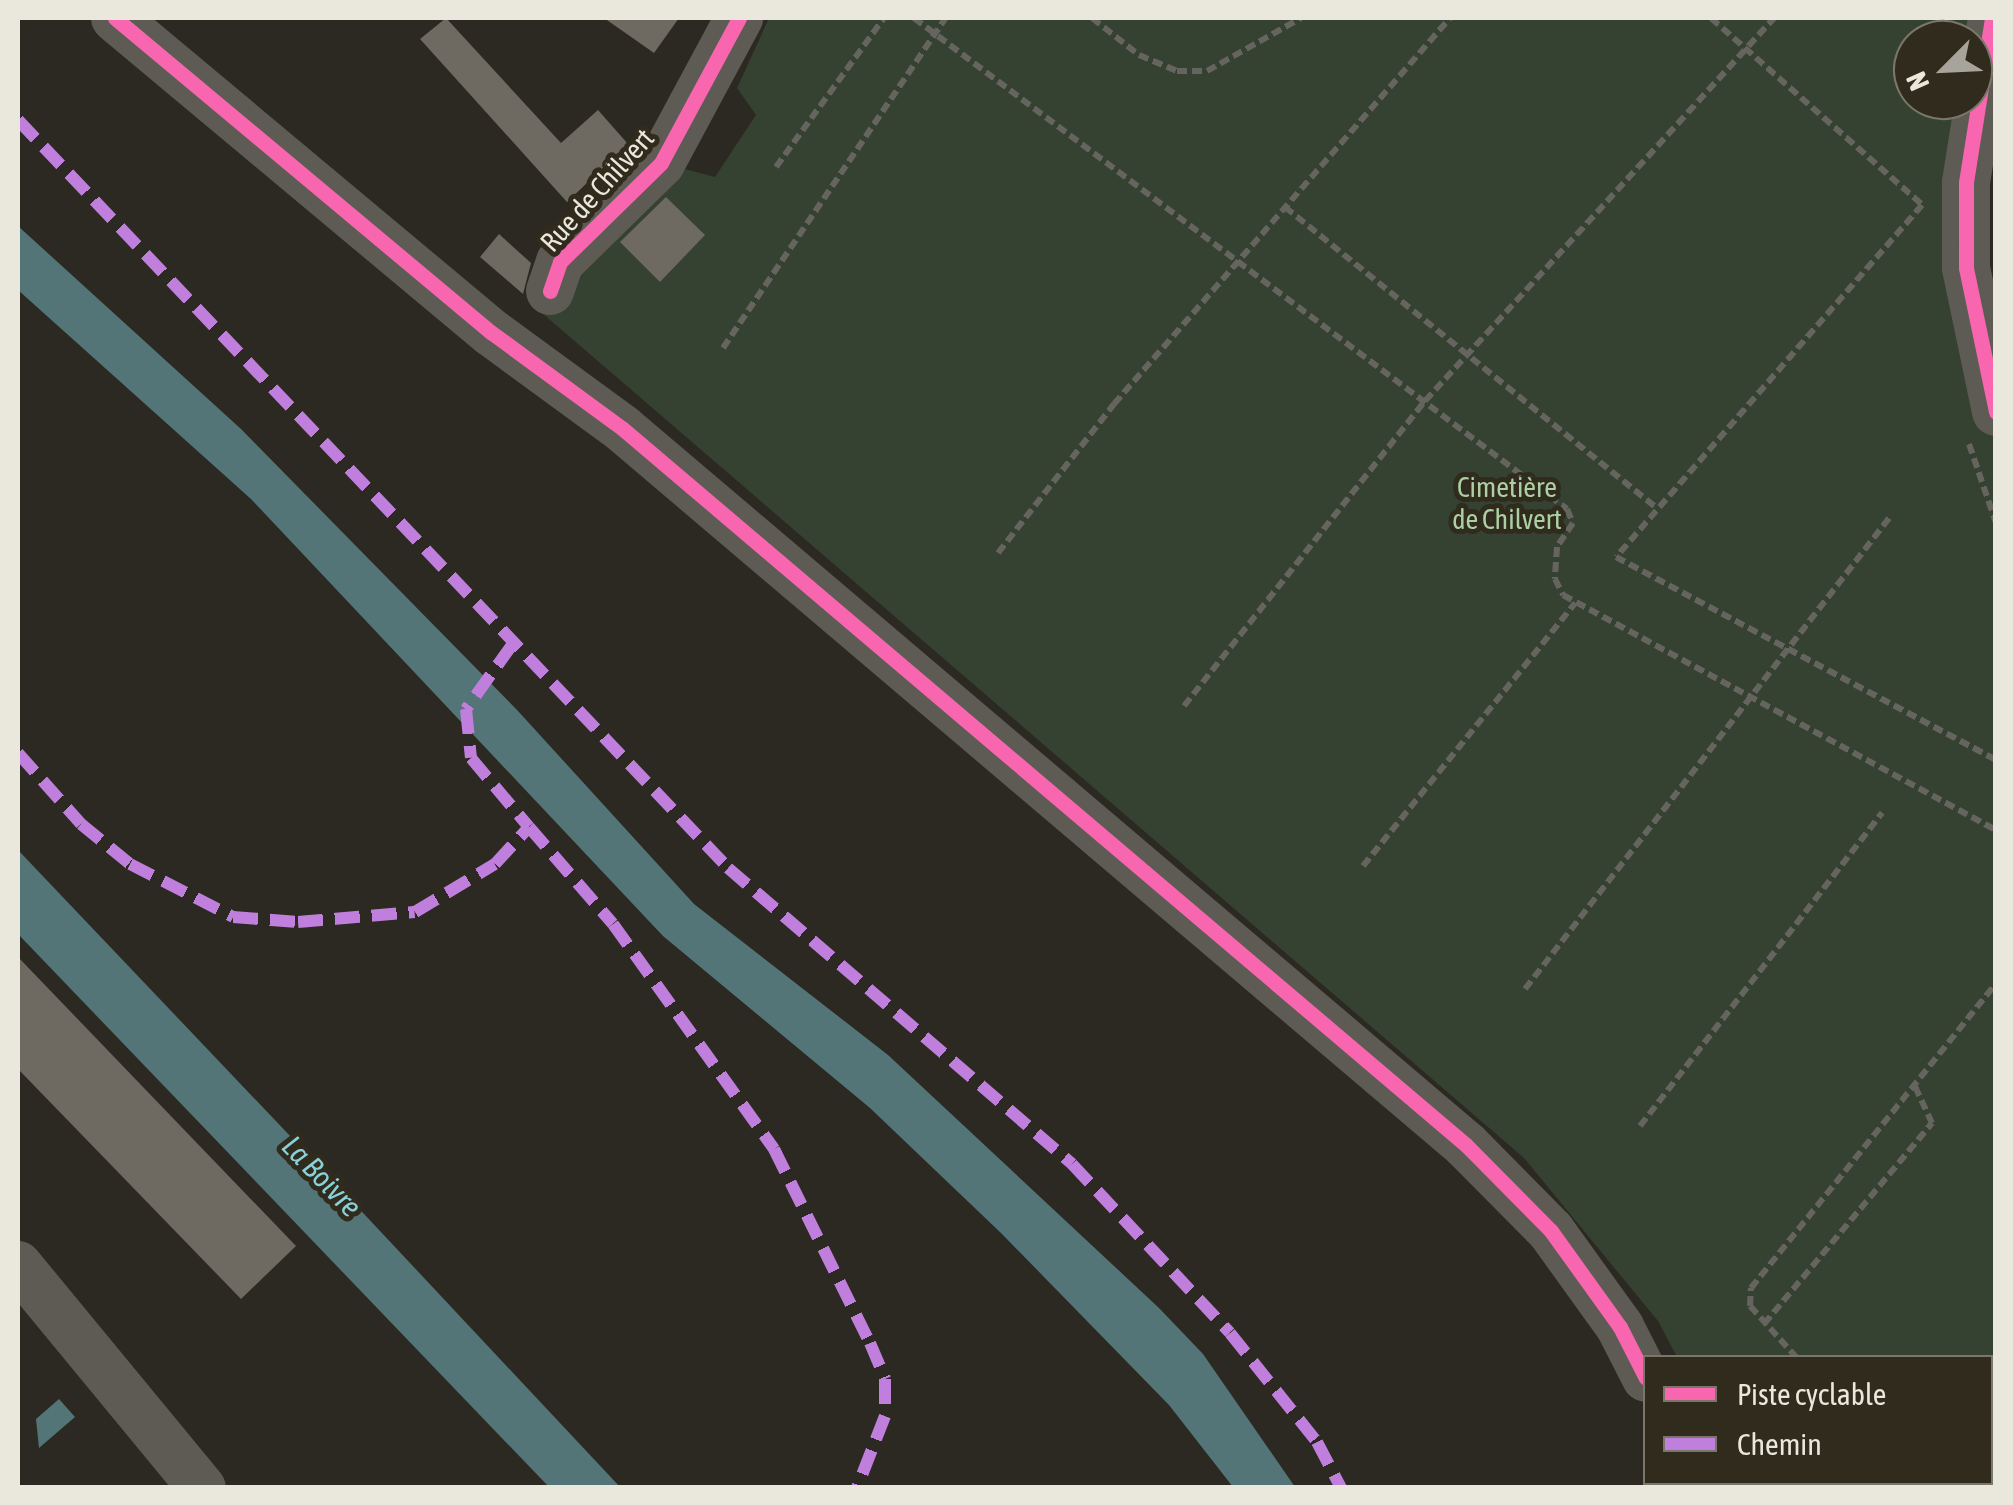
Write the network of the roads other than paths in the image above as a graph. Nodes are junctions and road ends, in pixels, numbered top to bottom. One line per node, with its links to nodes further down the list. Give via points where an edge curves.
1 (115, 18): 8 (street, via 492,333 623,429 1466,1144 1551,1231 1620,1327)
2 (739, 18): 4 (street, Rue de Chilvert, via 662,163 560,262)
3 (1992, 18): 5 (street, via 1966,183)
4 (550, 291)
5 (1986, 347): 6 (street)
6 (1996, 412)
7 (18, 1264): 9 (street)
8 (1643, 1372)
9 (202, 1488)

